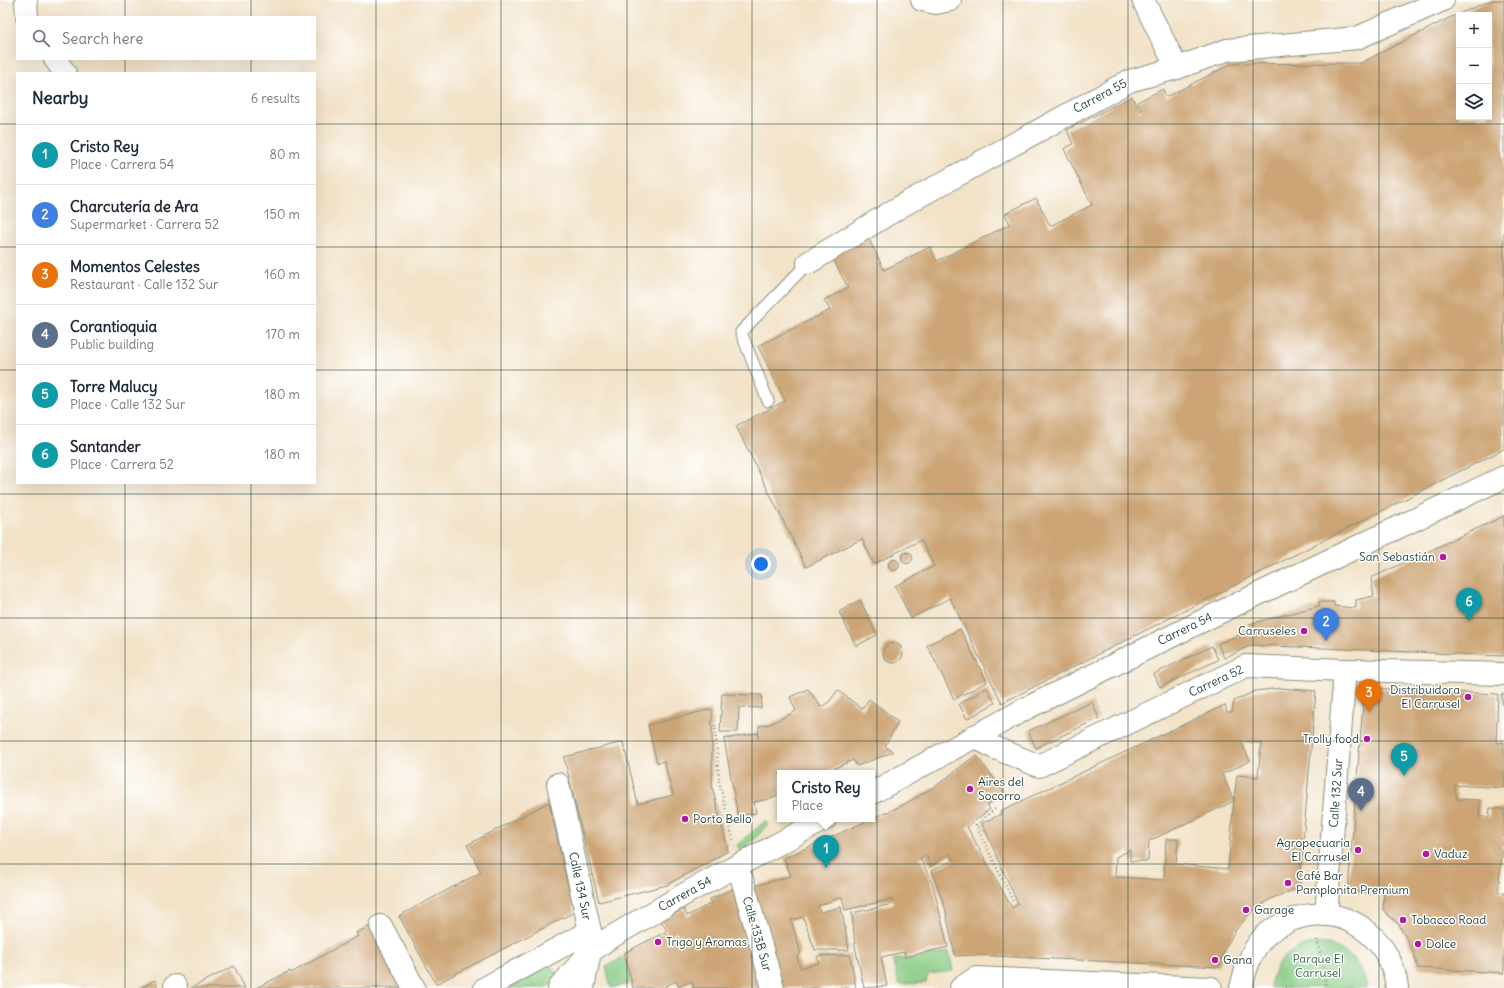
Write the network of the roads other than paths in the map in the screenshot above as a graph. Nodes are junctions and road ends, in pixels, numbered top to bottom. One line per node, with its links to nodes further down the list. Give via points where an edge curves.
1 (26, 0): 6 (street)
2 (922, 0): 3 (street, via 936,3)
3 (950, 0)
4 (1143, 0): 8 (street)
5 (1444, 0): 8 (street, Carrera 55, via 1357,38 1227,50)
6 (27, 16)
7 (56, 60): 9 (street)
8 (1177, 68): 10 (street, Carrera 55, via 1129,81 903,205)
9 (64, 72)
10 (808, 263): 11 (lane, via 741,332)
11 (768, 401)
12 (1504, 477): 15 (street, Carrera 54, via 1208,618)
13 (1345, 670): 14 (street, Carrera 52); 15 (street, Carrera 52, via 1246,666 1039,766 993,747); 20 (street, Calle 132 Sur)
14 (1504, 674)
15 (974, 736): 17 (street, Carrera 54)
16 (558, 784): 22 (street, Calle 134 Sur)
17 (875, 791)
18 (820, 822): 19 (street, Carrera 54)
19 (740, 872): 23 (street, Carrera 54, via 690,891 614,935); 29 (street, Calle 133B Sur)
20 (1326, 915): 31 (street, via 1302,916 1278,925 1259,942 1246,964); 32 (street, via 1347,919 1364,928 1380,942 1390,959)
21 (381, 926): 25 (street)
22 (590, 931): 23 (street, Calle 134 Sur); 26 (street)
23 (590, 952): 27 (street, Carrera 54); 28 (street, Calle 134 Sur)
24 (963, 986): 30 (street, via 976,978)
25 (414, 988)
26 (486, 988)
27 (559, 988)
28 (583, 988)
29 (773, 988)
30 (1211, 988)
31 (1241, 988)
32 (1397, 988)

